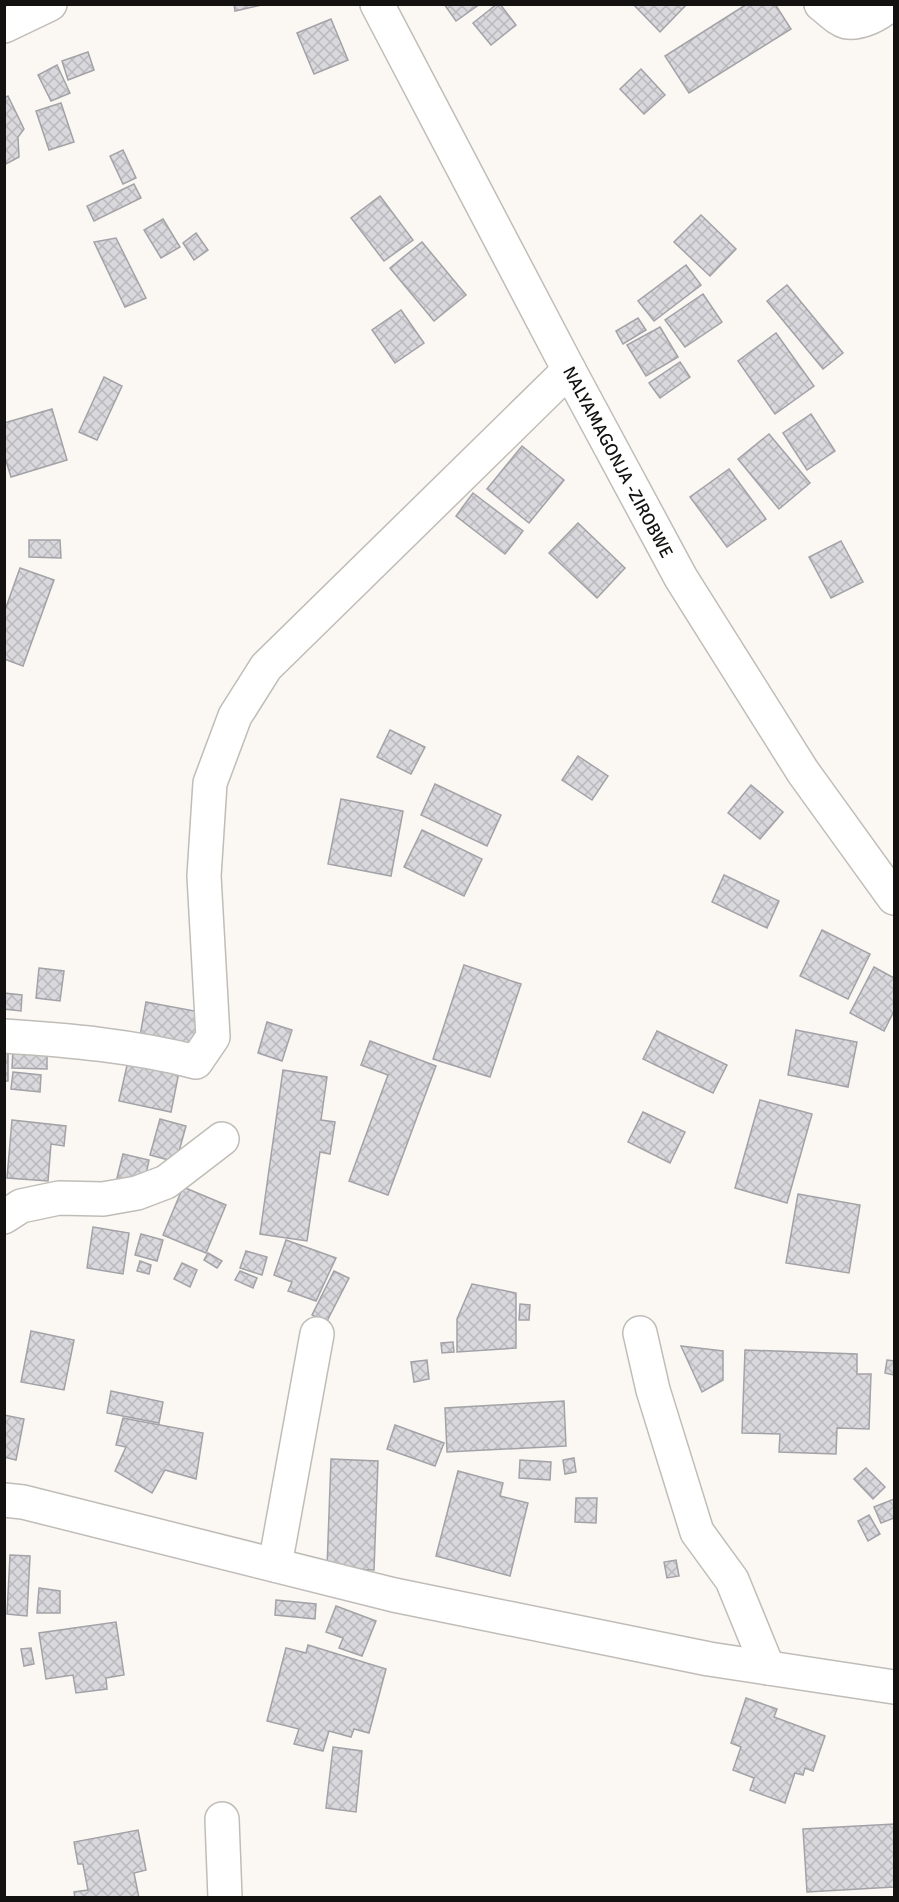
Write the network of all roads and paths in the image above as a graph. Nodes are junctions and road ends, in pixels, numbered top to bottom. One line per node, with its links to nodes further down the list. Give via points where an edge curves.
1 (50, 4): 5 (street)
2 (377, 4): 6 (street, NALYAMAGONJA -ZIROBWE)
3 (821, 4): 4 (street, via 841,20 855,24 882,13)
4 (890, 4)
5 (4, 26)
6 (568, 370): 7 (street, NALYAMAGONJA -ZIROBWE, via 681,578 803,772); 8 (street, via 266,667 235,716 210,783 204,876 213,1037 196,1062 157,1053)
7 (894, 898)
8 (4, 1036)
9 (222, 1139): 10 (street, via 166,1182 137,1193 103,1199 59,1198 21,1206)
10 (4, 1217)
11 (640, 1333): 15 (street, via 653,1390 697,1532 732,1580)
12 (317, 1334): 14 (street)
13 (4, 1500): 14 (street)
14 (274, 1565): 15 (street, via 394,1595)
15 (768, 1668): 16 (street)
16 (894, 1687)
17 (222, 1818): 18 (street)
18 (225, 1898)

